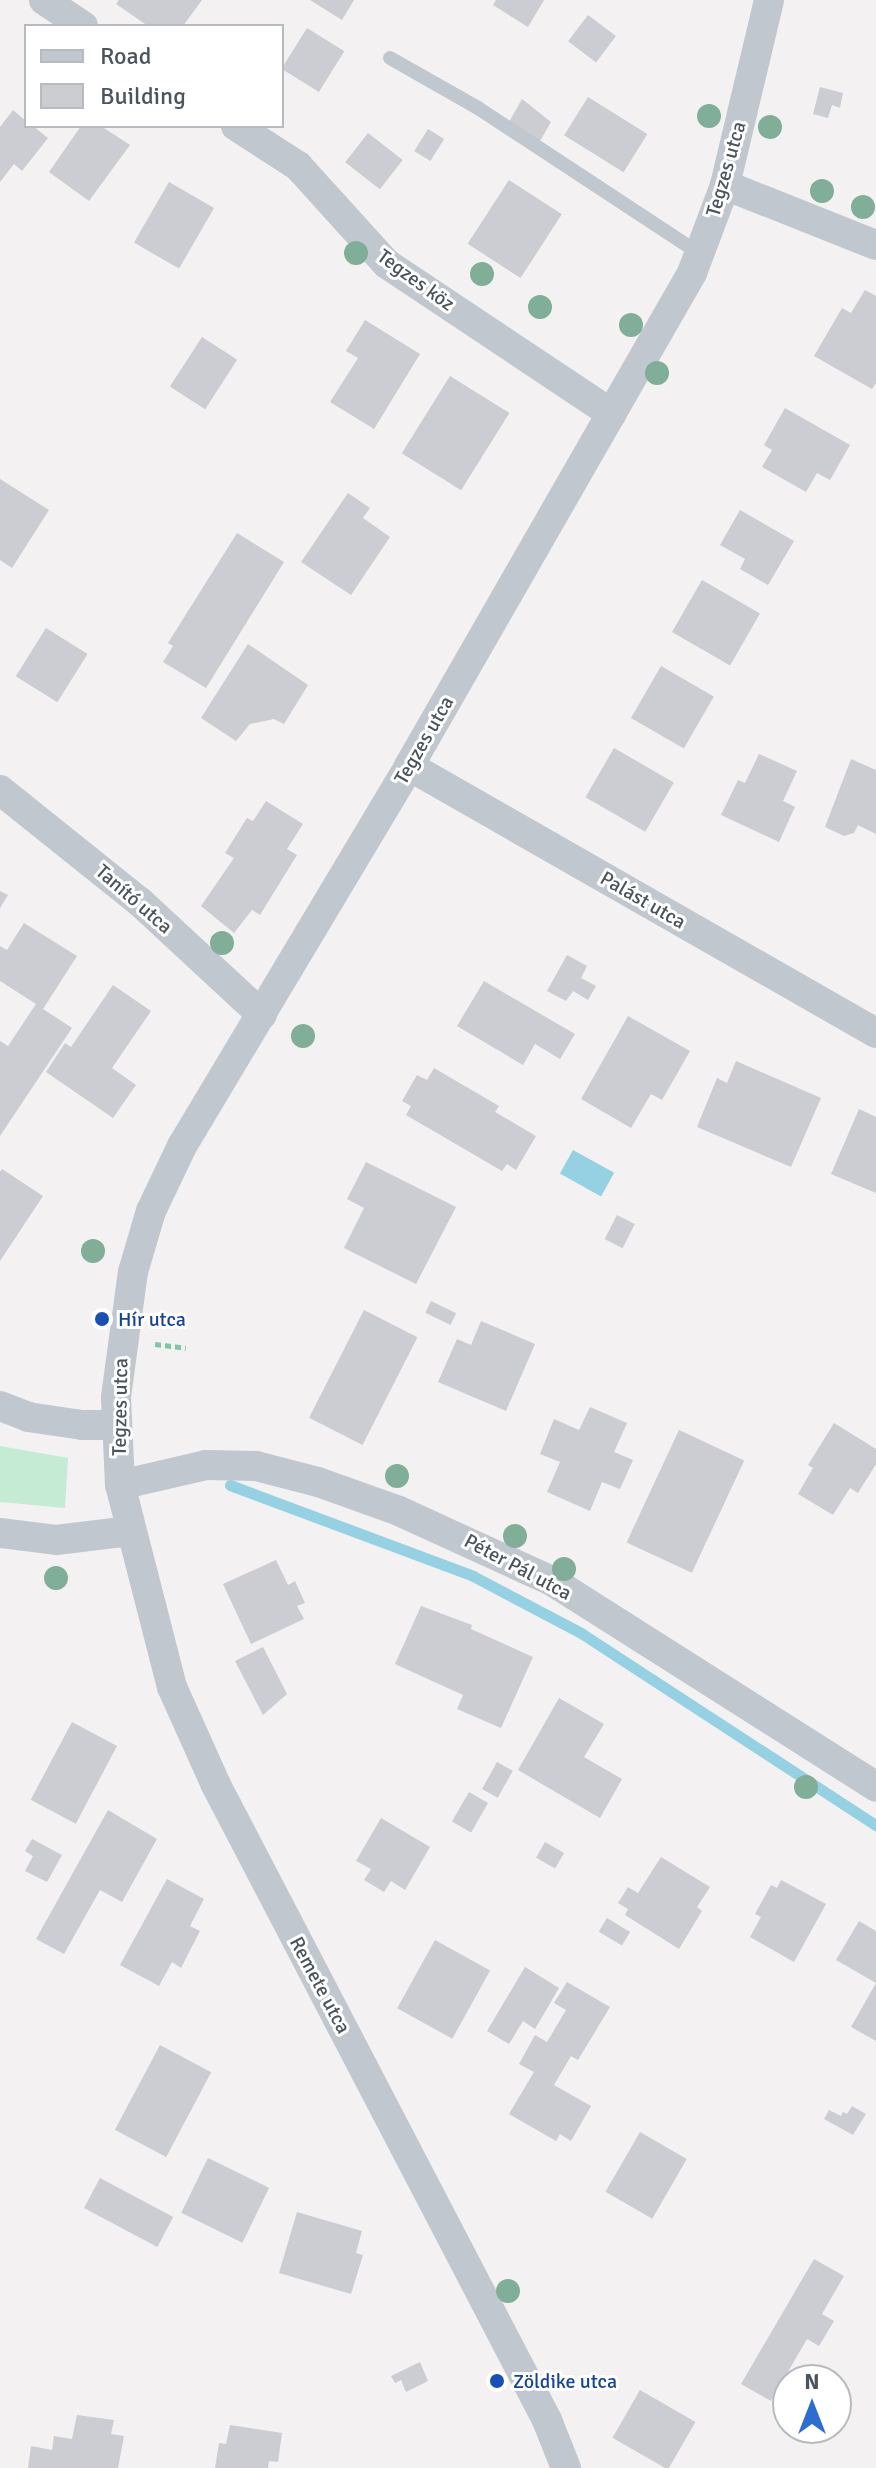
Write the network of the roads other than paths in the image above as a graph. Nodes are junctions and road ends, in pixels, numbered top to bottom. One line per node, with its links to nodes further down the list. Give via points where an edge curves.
1 (44, 0): 3 (street)
2 (769, 0): 6 (street, Tegzes utca)
3 (80, 24)
4 (390, 58): 8 (lane, via 478,108)
5 (239, 128): 9 (street, Tegzes köz, via 298,166 387,264)
6 (725, 185): 7 (street); 8 (street, Tegzes utca)
7 (876, 245)
8 (700, 255): 9 (street, Tegzes utca)
9 (612, 414): 10 (street, Tegzes utca)
10 (409, 766): 12 (street, Tegzes utca); 13 (street, Palást utca)
11 (0, 790): 12 (street, Tanító utca, via 140,902)
12 (262, 1015): 15 (street, Tegzes utca, via 182,1146 151,1211 127,1305)
13 (876, 1033)
14 (0, 1406): 15 (street, via 28,1417)
15 (115, 1425): 16 (street, Tegzes utca)
16 (120, 1485): 17 (street, Remete utca); 19 (street, Péter Pál utca, via 206,1465 256,1466 399,1511 552,1581)
17 (130, 1531): 18 (street, via 56,1540); 20 (street, Remete utca, via 172,1687 216,1785 547,2420)
18 (0, 1533)
19 (876, 1787)
20 (566, 2468)

